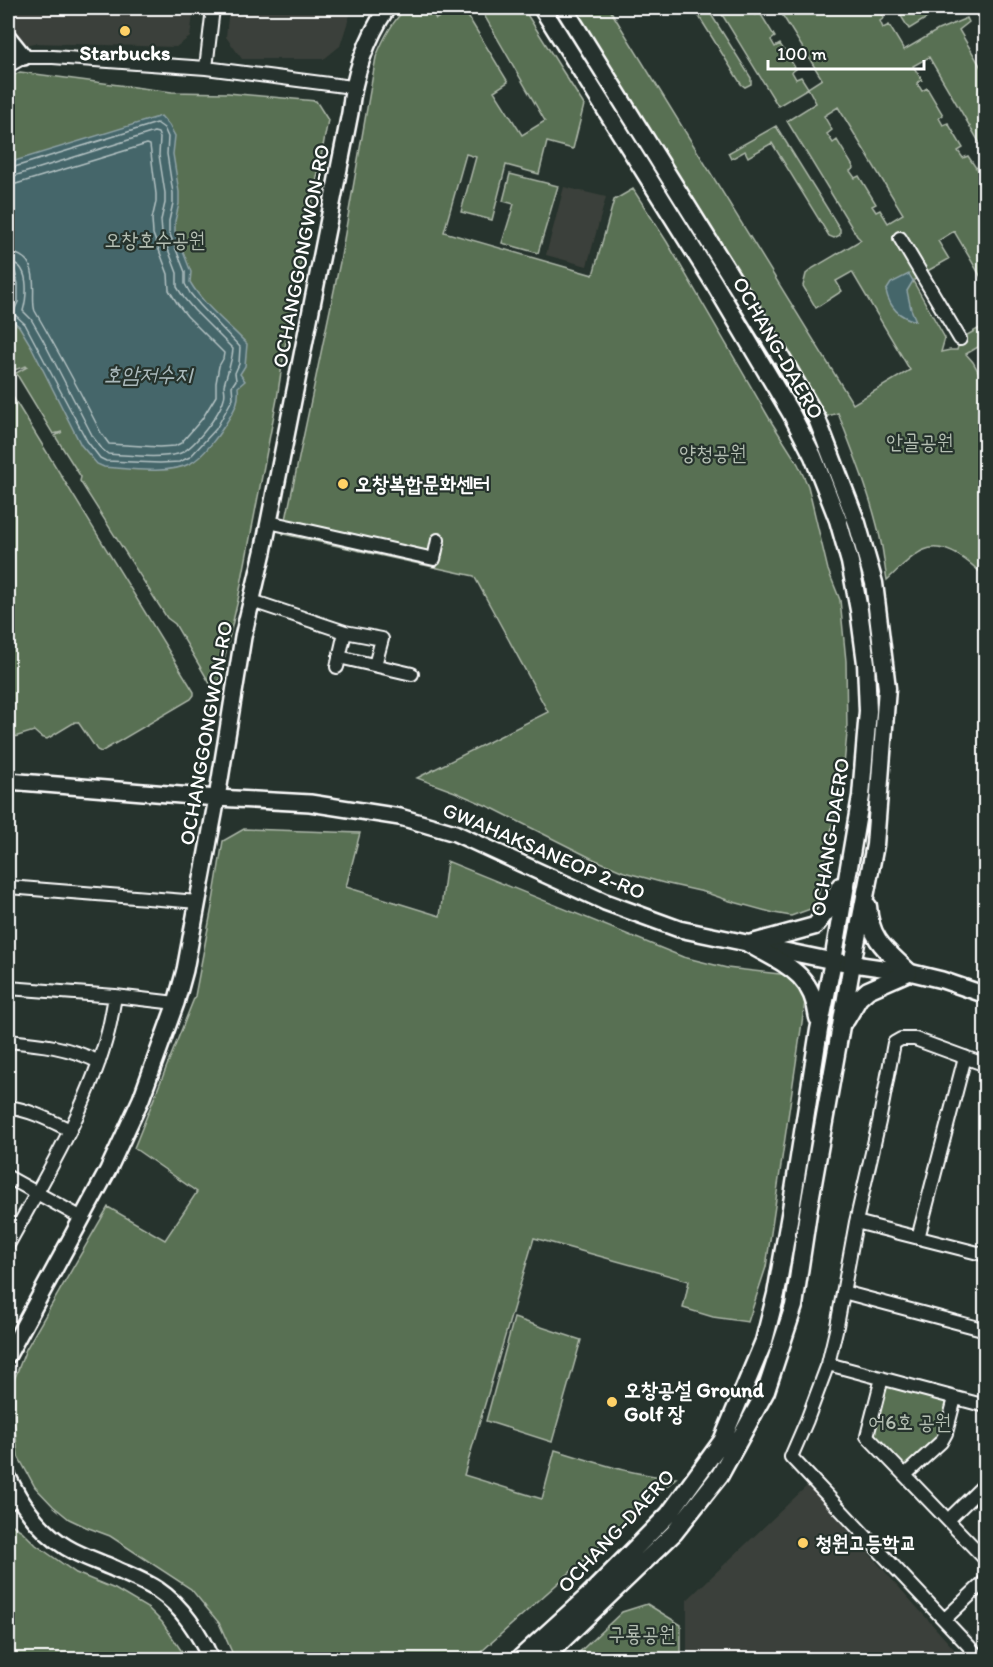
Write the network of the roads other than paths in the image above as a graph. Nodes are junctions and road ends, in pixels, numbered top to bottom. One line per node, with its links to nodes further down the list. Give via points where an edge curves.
1 (213, 8): 8 (street)
2 (387, 8): 9 (street, OCHANGGONGWON-RO, via 368,41)
3 (542, 8): 20 (main road, OCHANG-DAERO, via 787,405 813,456 838,520 859,610 868,711 861,796)
4 (564, 8): 22 (main road, OCHANG-DAERO, via 811,409 857,523 874,583 887,688 875,845)
5 (8, 37): 6 (street)
6 (24, 57): 7 (street); 8 (street)
7 (8, 66)
8 (206, 68): 9 (street)
9 (352, 87): 12 (street, OCHANGGONGWON-RO)
10 (900, 238): 11 (street)
11 (960, 339)
12 (269, 522): 13 (street, via 434,559); 14 (street, OCHANGGONGWON-RO)
13 (438, 540)
14 (252, 601): 15 (street); 19 (street, OCHANGGONGWON-RO)
15 (345, 632): 16 (street, via 382,639); 16 (street, via 338,662)
16 (375, 665): 17 (street)
17 (412, 674)
18 (8, 781): 19 (street, GWAHAKSANEOP 2-RO)
19 (217, 798): 23 (street, OCHANGGONGWON-RO); 24 (street, GWAHAKSANEOP 2-RO, via 310,803 400,817 477,842 605,902 661,923)
20 (850, 863): 24 (main road, via 830,907 815,926); 25 (main road, OCHANG-DAERO)
21 (8, 887): 23 (street)
22 (867, 887): 26 (main road, OCHANG-DAERO); 27 (main road, via 869,922 876,938)
23 (198, 902): 31 (street, OCHANGGONGWON-RO)
24 (749, 944): 25 (street, GWAHAKSANEOP 2-RO); 32 (main road, via 801,976 811,990)
25 (833, 961): 26 (street, GWAHAKSANEOP 2-RO); 32 (main road, OCHANG-DAERO)
26 (852, 964): 27 (street, GWAHAKSANEOP 2-RO); 33 (main road, OCHANG-DAERO)
27 (909, 972): 29 (street, GWAHAKSANEOP 2-RO); 33 (main road, via 868,990)
28 (8, 988): 30 (street)
29 (986, 995)
30 (116, 996): 31 (street); 36 (street)
31 (176, 1003): 42 (street, OCHANGGONGWON-RO, via 141,1099)
32 (819, 1030): 63 (main road, OCHANG-DAERO, via 776,1294 764,1341 722,1441 669,1514 586,1598)
33 (840, 1030): 64 (main road, OCHANG-DAERO, via 794,1306 766,1391 720,1475 674,1533)
34 (8, 1041): 36 (street, via 68,1049)
35 (965, 1057): 37 (street); 43 (street, via 915,1039 894,1043); 44 (street)
36 (99, 1062): 39 (street)
37 (986, 1065)
38 (8, 1107): 39 (street, via 35,1113)
39 (69, 1130): 41 (street)
40 (8, 1178): 41 (street)
41 (37, 1193): 42 (street); 45 (street)
42 (82, 1218): 49 (street, OCHANGGONGWON-RO)
43 (856, 1222): 44 (street); 47 (street)
44 (918, 1238): 46 (street)
45 (8, 1245)
46 (985, 1253)
47 (843, 1292): 48 (street); 50 (street)
48 (986, 1330)
49 (8, 1354)
50 (828, 1364): 51 (street); 61 (street, via 791,1457)
51 (882, 1378): 52 (street); 54 (street, via 867,1436)
52 (955, 1398): 53 (street); 54 (street, via 941,1442)
53 (986, 1406)
54 (905, 1475): 58 (street)
55 (8, 1477): 57 (street)
56 (986, 1483): 58 (street)
57 (13, 1500): 62 (street, via 64,1546 159,1591 194,1628)
58 (948, 1521): 59 (street)
59 (986, 1560)
60 (986, 1580): 61 (street)
61 (945, 1619): 65 (street)
62 (211, 1659)
63 (518, 1659)
64 (542, 1659)
65 (984, 1659)

